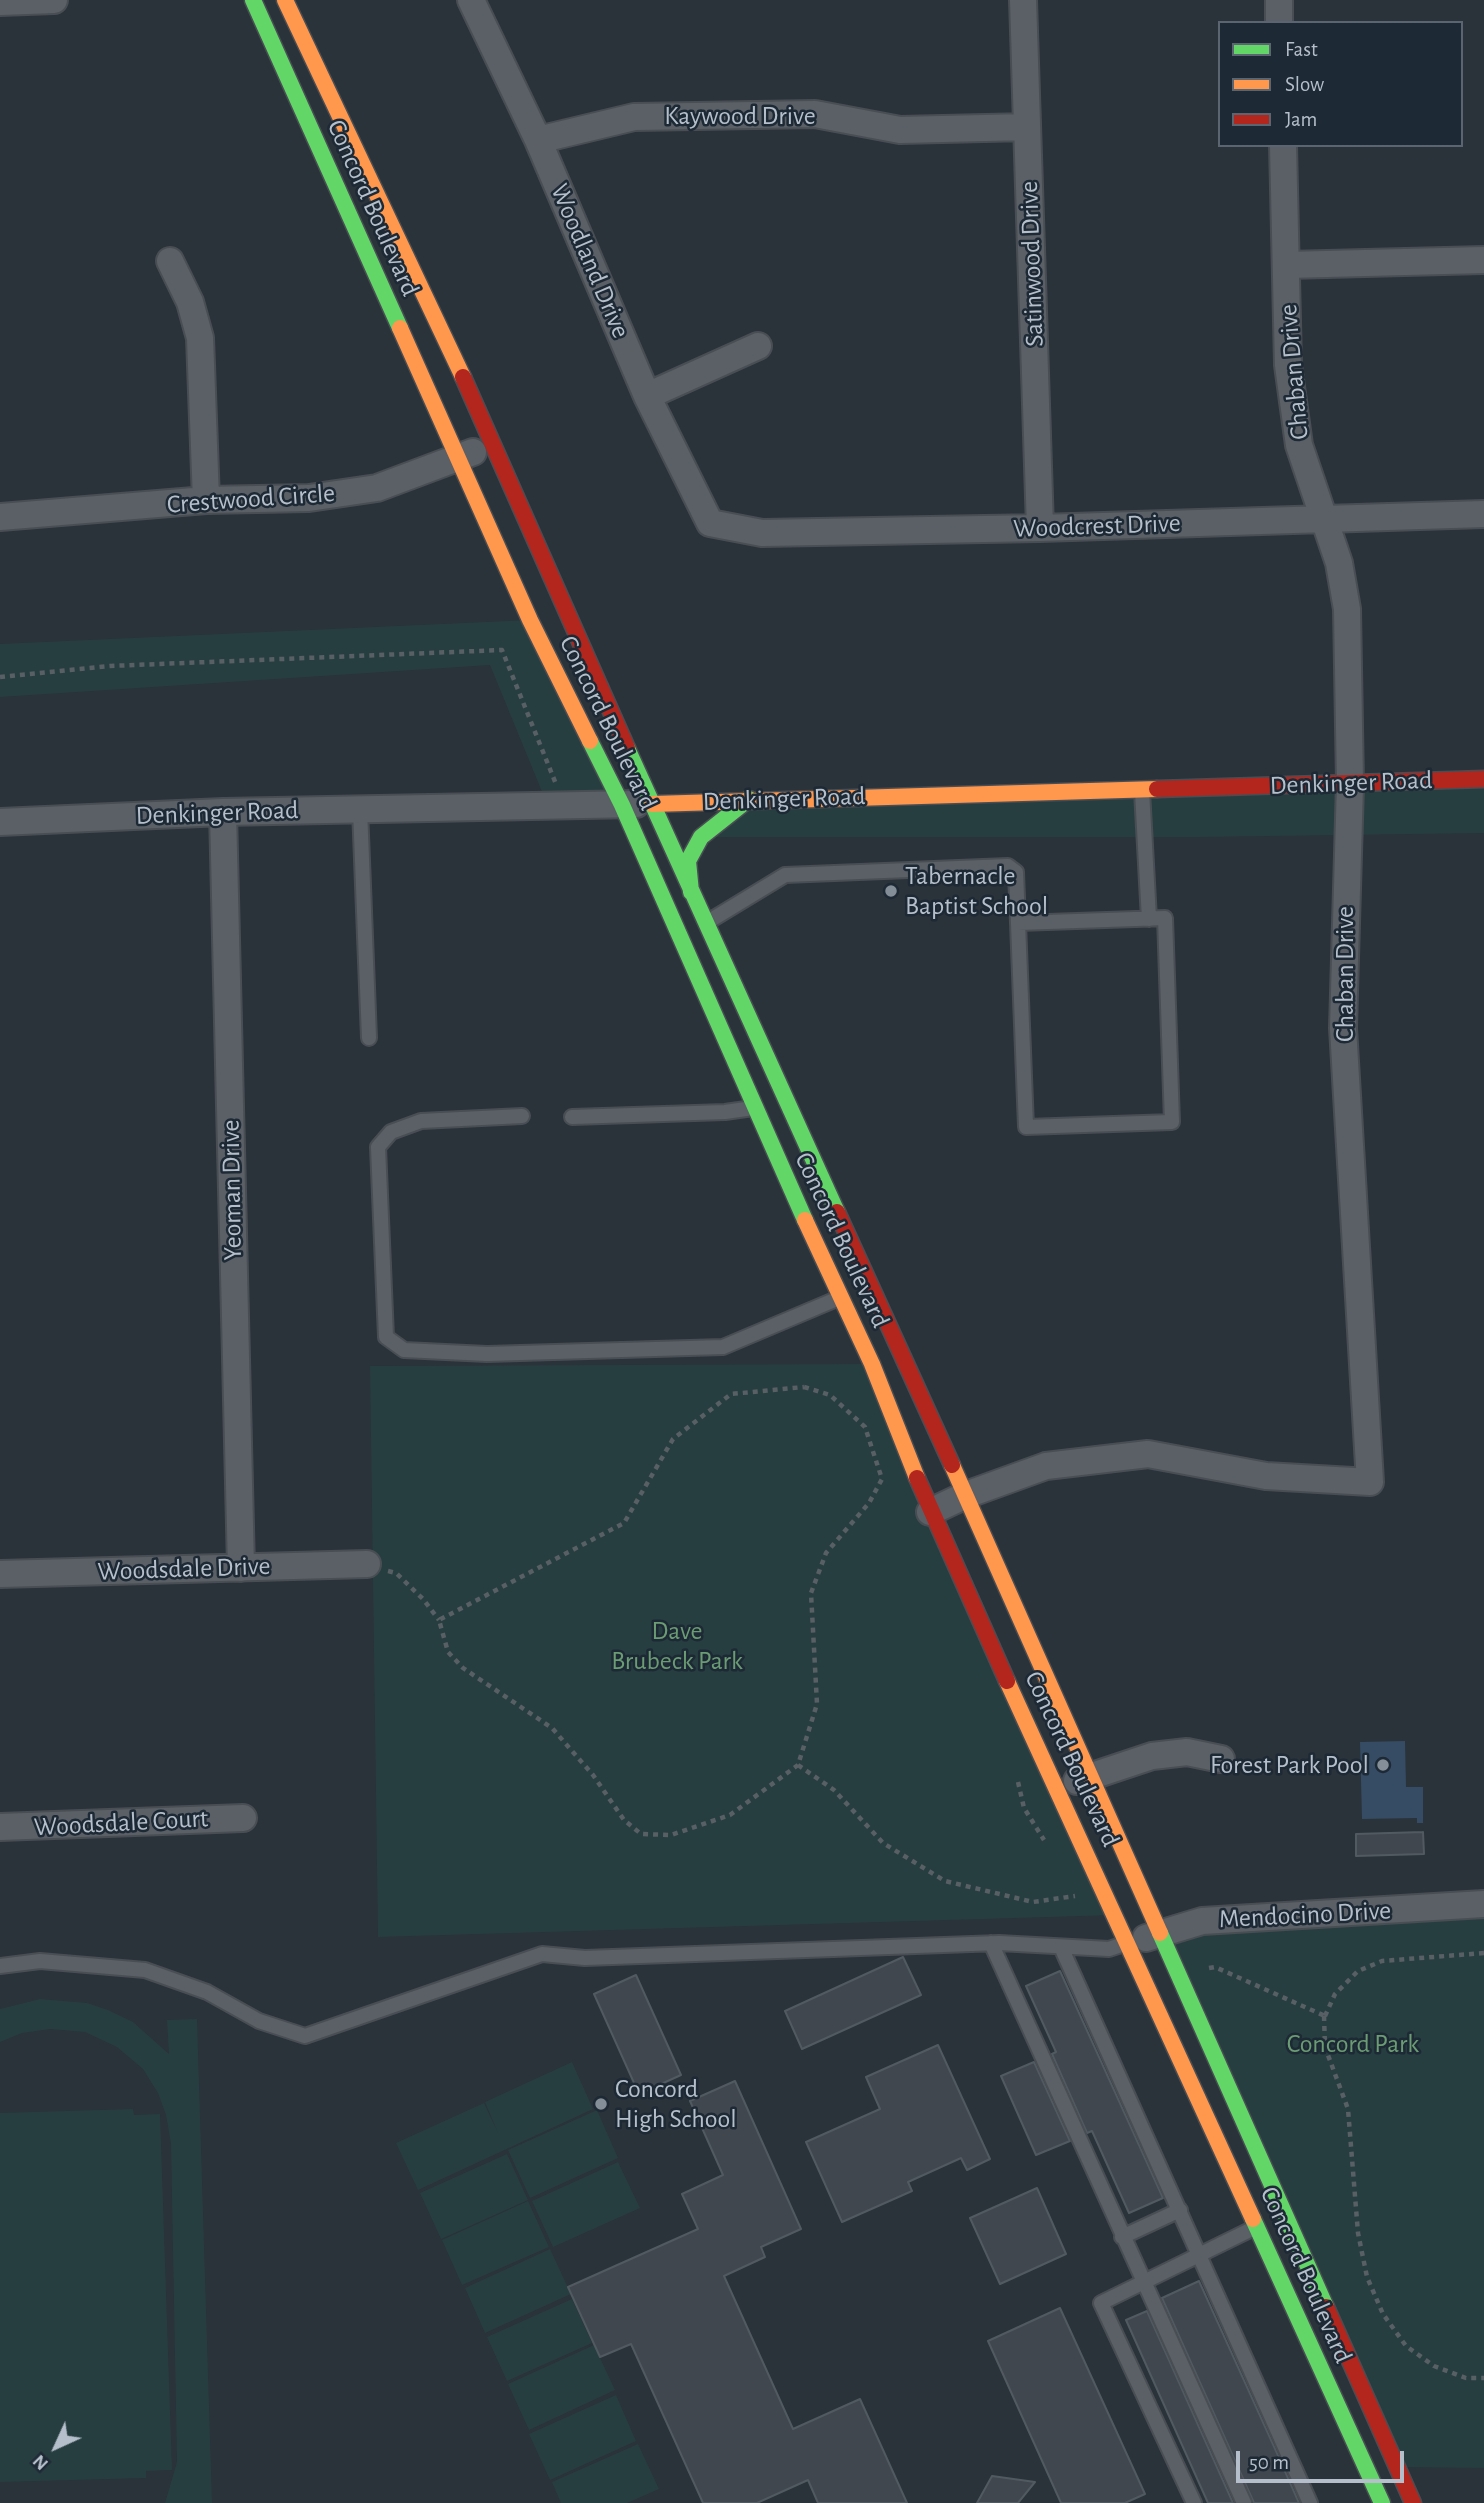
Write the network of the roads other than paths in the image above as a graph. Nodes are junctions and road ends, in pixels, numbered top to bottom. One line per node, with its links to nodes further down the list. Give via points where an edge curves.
1 (54, 0): 7 (street)
2 (253, 0): 18 (street, Concord Boulevard)
3 (285, 0): 17 (street, Concord Boulevard)
4 (471, 0): 10 (street, Woodland Drive)
5 (1023, 0): 9 (street, Satinwood Drive)
6 (1279, 0): 8 (street)
7 (0, 2)
8 (1279, 21)
9 (1027, 127): 10 (street, Kaywood Drive, via 900,130 815,114 634,117); 24 (street, Satinwood Drive)
10 (538, 140): 16 (street, Woodland Drive)
11 (1283, 147): 14 (street, Chaban Drive)
12 (1484, 260): 14 (street)
13 (170, 261): 19 (street, via 190,302 200,338)
14 (1287, 265): 22 (street, Chaban Drive, via 1288,365 1297,432)
15 (758, 346): 16 (street)
16 (648, 396): 23 (street, Woodland Drive)
17 (494, 443): 18 (street, Crestwood Circle); 29 (street, Concord Boulevard)
18 (457, 458): 19 (street, Crestwood Circle, via 377,488 309,498); 30 (street, Concord Boulevard, via 530,620)
19 (206, 500): 21 (street, Crestwood Circle)
20 (1484, 514): 22 (street, Woodcrest Drive)
21 (0, 517)
22 (1323, 518): 24 (street, Woodcrest Drive); 26 (street, Chaban Drive, via 1339,563 1348,609)
23 (710, 523): 24 (street, Woodcrest Drive, via 762,533)
24 (1040, 528)
25 (1484, 779): 26 (street, Denkinger Road)
26 (1350, 784): 27 (street, Denkinger Road); 43 (street, Chaban Drive, via 1343,1028 1370,1482 1266,1476 1148,1454 1046,1466)
27 (1142, 789): 28 (street, Denkinger Road); 35 (lane)
28 (749, 799): 29 (street, Denkinger Road); 34 (street, via 701,837 688,861)
29 (652, 804): 30 (street, Denkinger Road); 34 (street, Concord Boulevard)
30 (622, 805): 31 (street, Denkinger Road); 39 (street, Concord Boulevard)
31 (360, 809): 32 (street, Denkinger Road); 38 (lane)
32 (223, 812): 33 (street, Denkinger Road); 46 (street, Yeoman Drive)
33 (0, 822)
34 (691, 894): 37 (street, Concord Boulevard)
35 (1149, 919): 36 (lane); 36 (lane, via 1165,918 1172,1122 1026,1127)
36 (1018, 923): 37 (lane, via 1016,872 1008,866 785,875)
37 (705, 924): 43 (street, Concord Boulevard)
38 (369, 1038)
39 (753, 1108): 41 (lane); 42 (street, Concord Boulevard)
40 (522, 1116): 42 (lane, via 421,1121 391,1132 378,1147 386,1337 404,1350 487,1354 723,1347)
41 (572, 1117)
42 (841, 1297): 44 (street, Concord Boulevard)
43 (966, 1495): 44 (street); 49 (street, Concord Boulevard)
44 (930, 1512): 50 (street, Concord Boulevard)
45 (367, 1564): 46 (street, Woodsdale Drive)
46 (241, 1568): 47 (street, Woodsdale Drive)
47 (0, 1574)
48 (1221, 1759): 49 (street, via 1187,1752 1152,1756)
49 (1089, 1777): 50 (street); 54 (street, Concord Boulevard)
50 (1059, 1787): 56 (street, Concord Boulevard)
51 (243, 1818): 52 (street, Woodsdale Court)
52 (0, 1827)
53 (1484, 1904): 54 (street, Mendocino Drive, via 1202,1921)
54 (1159, 1934): 56 (street, Mendocino Drive); 64 (street, Concord Boulevard)
55 (992, 1943): 57 (lane); 58 (lane, via 585,1958 542,1954 304,2036 145,1970 40,1961); 61 (lane)
56 (1129, 1943): 57 (lane, via 1109,1949); 60 (street, Concord Boulevard)
57 (1061, 1947): 59 (lane)
58 (0, 1966)
59 (1180, 2210): 61 (lane); 62 (lane)
60 (1258, 2227): 62 (lane); 64 (street, via 1281,2241 1356,2409); 68 (street, Concord Boulevard)
61 (1122, 2237): 63 (lane)
62 (1201, 2255): 63 (lane); 67 (lane)
63 (1143, 2282): 65 (lane, via 1101,2303); 66 (lane)
64 (1377, 2423): 69 (street, Concord Boulevard)
65 (1194, 2503)
66 (1244, 2503)
67 (1310, 2503)
68 (1382, 2503)
69 (1413, 2503)

